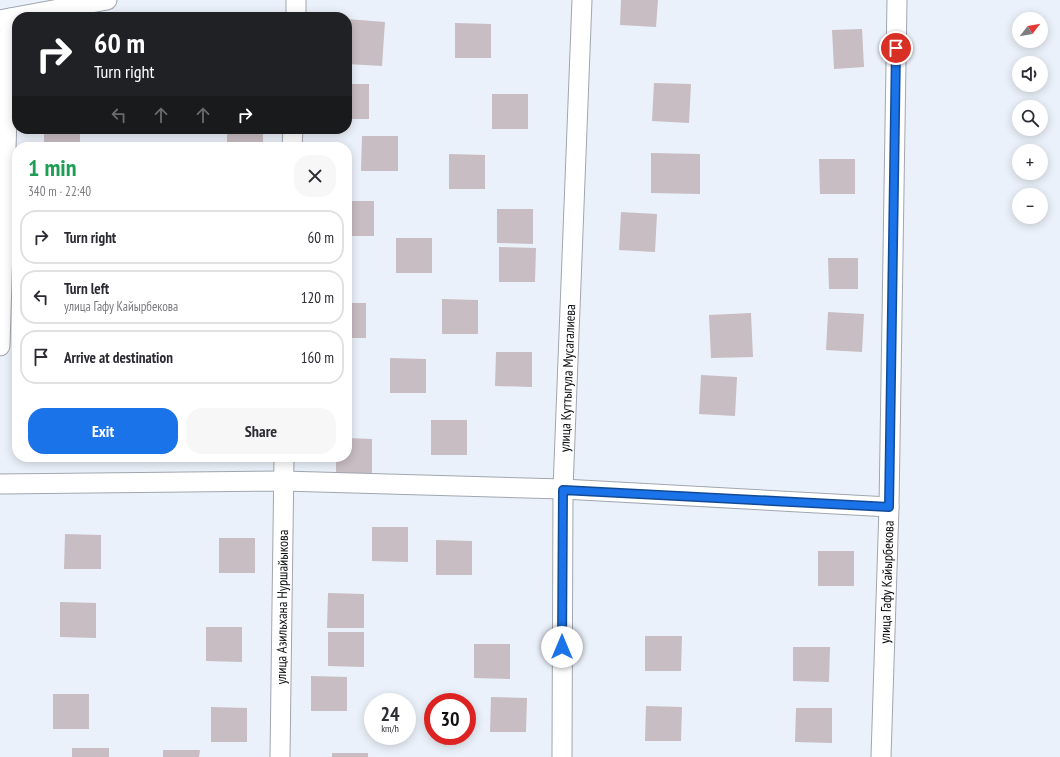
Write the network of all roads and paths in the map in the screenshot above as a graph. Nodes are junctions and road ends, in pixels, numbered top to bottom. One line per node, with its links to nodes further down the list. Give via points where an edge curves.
1 (107, 0): 5 (street)
2 (296, 0): 6 (street)
3 (582, 0): 12 (street, улица Куттыгула Мусагалиева)
4 (897, 0): 13 (street, улица Гафу Кайырбекова)
5 (43, 12)
6 (296, 12)
7 (5, 19): 8 (street)
8 (0, 346)
9 (284, 462): 10 (street, улица Азильхана Нуршайыкова)
10 (283, 481): 11 (street); 12 (street); 14 (street, улица Азильхана Нуршайыкова)
11 (0, 484)
12 (563, 490): 13 (street); 15 (street, улица Куттыгула Мусагалиева)
13 (889, 507): 16 (street, улица Гафу Кайырбекова)
14 (280, 757)
15 (562, 757)
16 (881, 757)

